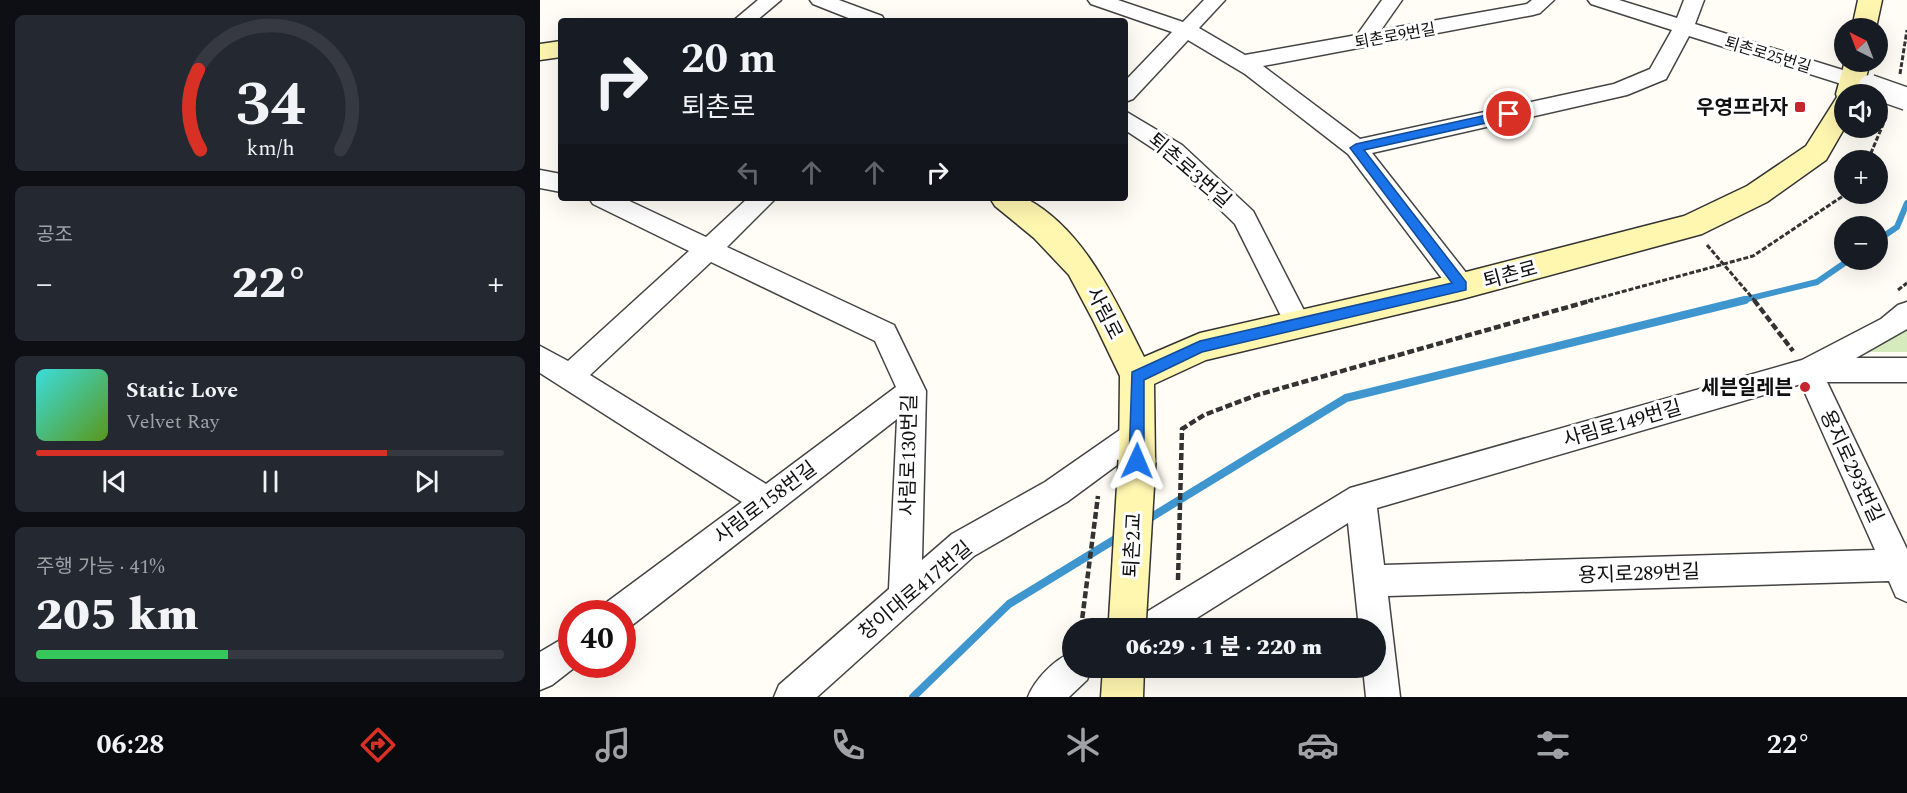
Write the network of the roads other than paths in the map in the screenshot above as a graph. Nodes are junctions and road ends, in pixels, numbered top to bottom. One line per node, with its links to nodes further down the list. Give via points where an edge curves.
1 (771, 0): 10 (street)
2 (820, 0): 11 (street)
3 (1098, 0): 14 (street)
4 (1215, 0): 14 (street)
5 (1392, 0): 15 (street)
6 (1544, 0): 15 (street, 퇴촌로9번길, via 1533,9)
7 (1598, 0): 13 (street, 퇴촌로25번길)
8 (1694, 0): 13 (street)
9 (1870, 0): 12 (street)
10 (747, 18)
11 (867, 18)
12 (1866, 18)
13 (1684, 27): 19 (street, 퇴촌로25번길); 25 (street, via 1658,74 1619,90)
14 (1186, 30): 18 (street); 20 (street)
15 (1363, 41): 18 (street, 퇴촌로9번길)
16 (558, 49): 17 (street)
17 (540, 52)
18 (1242, 63): 25 (street)
19 (1852, 84)
20 (1128, 91)
21 (1888, 94): 22 (street, 퇴촌로25번길, bridge)
22 (1907, 99)
23 (1128, 121): 34 (street, 퇴촌로3번길, via 1174,151 1244,218)
24 (1834, 122): 32 (street, 퇴촌로, via 1816,153 1757,194 1691,226)
25 (1356, 148): 32 (street)
26 (540, 179): 27 (street)
27 (558, 182)
28 (607, 201): 31 (street, 사림로130번길)
29 (761, 201): 31 (street)
30 (1016, 201): 39 (street, 사림로, via 1080,266)
31 (708, 249): 38 (street); 40 (street, 사림로130번길, via 885,333)
32 (1462, 286): 34 (street, 퇴촌로)
33 (1907, 313): 36 (street, 사림로149번길, via 1890,327)
34 (1298, 324): 39 (street, 퇴촌로, via 1200,347)
35 (540, 358): 38 (street)
36 (1802, 363): 37 (street); 42 (street, 사림로149번길); 44 (street, 용지로293번길)
37 (1907, 369)
38 (570, 376): 43 (street)
39 (1137, 376): 41 (street, 사림로)
40 (912, 391): 43 (street, 사림로158번길); 46 (street, 사림로130번길)
41 (1137, 448): 46 (street, 창이대로417번길, via 963,545); 48 (street, 퇴촌2교, bridge)
42 (1361, 498): 45 (street); 49 (street, 사림로149번길)
43 (767, 501): 47 (street, 사림로158번길)
44 (1904, 572): 45 (street, 용지로289번길)
45 (1371, 581): 57 (street)
46 (905, 597): 54 (street, 창이대로417번길)
47 (636, 601)
48 (1128, 618)
49 (1168, 618)
50 (558, 660): 51 (street)
51 (540, 673)
52 (1065, 678): 55 (street)
53 (1123, 678): 56 (street)
54 (791, 697)
55 (1046, 697)
56 (1122, 697)
57 (1383, 697)

